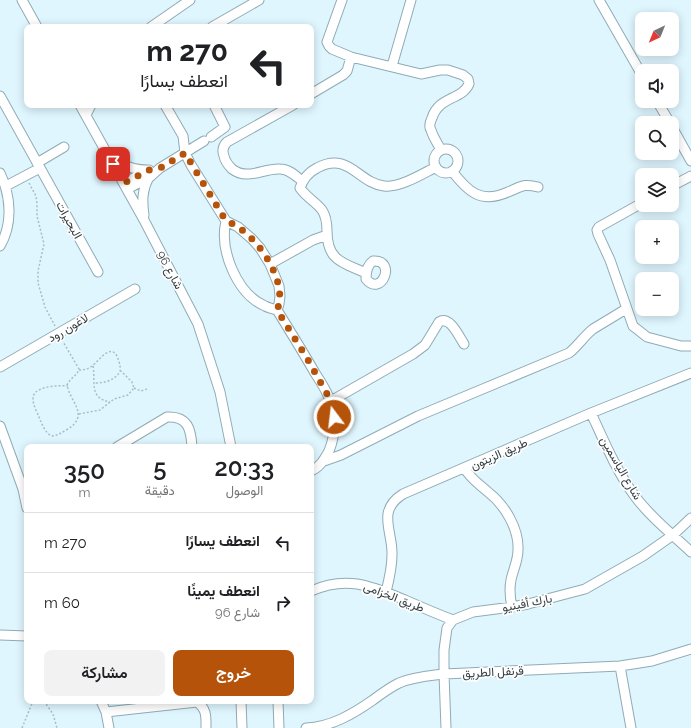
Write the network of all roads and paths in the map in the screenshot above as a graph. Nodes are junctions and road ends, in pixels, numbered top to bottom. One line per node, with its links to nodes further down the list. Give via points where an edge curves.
1 (22, 0): 7 (street)
2 (190, 0): 8 (street)
3 (260, 0): 9 (street)
4 (342, 0): 10 (street, via 327,42 332,49)
5 (411, 0): 12 (street)
6 (599, 0): 11 (street)
7 (35, 24)
8 (155, 24)
9 (217, 24)
10 (351, 57): 12 (street); 13 (street, via 343,75)
11 (636, 64)
12 (392, 66): 23 (street, via 420,74 448,70 468,79 467,89 440,104 435,111 430,130)
13 (314, 92)
14 (0, 96): 27 (street, البحيرات)
15 (82, 108): 20 (street, شارع 96)
16 (90, 108): 20 (street)
17 (167, 108): 24 (street, via 183,136)
18 (216, 108): 24 (street, via 225,127)
19 (288, 108): 34 (street, via 227,142 223,155 226,162 237,172 250,175 281,169)
20 (86, 115): 25 (street, شارع 96)
21 (679, 140): 26 (street)
22 (64, 147): 27 (street)
23 (441, 150): 28 (street, via 434,157); 29 (street, via 448,149 457,155 458,162)
24 (185, 153): 31 (street); 41 (street)
25 (108, 154): 31 (street, via 122,165); 37 (street, شارع 96)
26 (691, 161)
27 (39, 165): 32 (street); 45 (street, البحيرات)
28 (436, 167): 29 (street, via 443,172); 34 (street, via 398,184 384,186 344,164 325,164 316,168)
29 (452, 171): 38 (street, via 472,193 481,197 498,196 528,184)
30 (0, 173): 36 (street)
31 (149, 173): 37 (street); 40 (street, via 142,199)
32 (25, 176): 36 (street); 50 (path, via 36,196 37,216 43,238 38,283 45,307)
33 (691, 176): 35 (street)
34 (302, 181): 42 (street, via 300,188 322,210 326,218)
35 (679, 182)
36 (6, 186): 43 (street, via 9,216)
37 (125, 186): 40 (street, شارع 96)
38 (538, 187)
39 (635, 207): 48 (street, via 599,227 598,230)
40 (144, 220): 69 (street, شارع 96, via 198,324 220,392)
41 (226, 221): 44 (street, via 252,239); 49 (street, via 226,252 238,281 250,296 264,306)
42 (327, 235): 44 (street); 46 (street, via 335,258)
43 (0, 246)
44 (270, 264): 49 (street, via 279,286 280,304)
45 (98, 272)
46 (366, 273)
47 (135, 289): 50 (street, لاغون رود)
48 (626, 309): 52 (street, via 633,326 647,337 681,346); 70 (street, via 593,329 569,354 418,416)
49 (277, 310): 62 (street)
50 (58, 333): 53 (street, لاغون رود); 55 (path, via 78,365)
51 (464, 344): 62 (street, via 452,324 442,320 425,345 413,354)
52 (691, 346)
53 (0, 366)
54 (93, 366): 55 (path); 56 (path, via 112,351 117,357); 58 (path)
55 (78, 370): 59 (path)
56 (120, 370): 58 (path, via 116,377 108,382); 60 (path, via 132,382)
57 (691, 372): 64 (street, طريق الزيتون)
58 (94, 383): 63 (path, via 97,396)
59 (68, 386): 65 (path); 65 (path, via 58,385 38,390 33,396 44,429 51,436 57,435 72,426)
60 (134, 388): 61 (path, via 141,391); 63 (path, via 128,395)
61 (147, 389)
62 (331, 401): 70 (street, via 334,429 332,443)
63 (110, 402): 65 (path, via 100,410)
64 (591, 413): 71 (street, طريق الزيتون); 75 (street, شارع الياسمين, via 614,462 634,495)
65 (79, 414)
66 (0, 426): 73 (street)
67 (122, 444): 68 (street, via 167,417 175,416 185,421)
68 (192, 444)
69 (230, 444)
70 (324, 461): 72 (street)
71 (465, 468): 78 (street, طريق الزيتون, via 403,494 390,506 388,521 392,555); 79 (street, via 469,476 500,504 514,528 518,550 510,587)
72 (314, 470)
73 (24, 494)
74 (691, 518): 75 (street, بارك أفينيو)
75 (673, 535): 76 (street, شارع الياسمين); 79 (street, بارك أفينيو, via 643,556 586,589)
76 (691, 552)
77 (314, 591): 78 (street, طريق الخزامى, via 327,585 346,583 362,584)
78 (386, 592): 80 (street, طريق الخزامى)
79 (512, 607): 80 (street, بارك أفينيو, via 473,612)
80 (453, 620): 85 (street, via 447,628 445,638)
81 (0, 634): 82 (street)
82 (24, 636)
83 (691, 649): 84 (street, قرنفل الطريق)
84 (620, 666): 85 (street, قرنفل الطريق); 102 (street)
85 (444, 674): 100 (street, قرنفل الطريق, via 408,680 388,689 343,718 318,727); 101 (street)
86 (32, 704): 94 (path)
87 (46, 704): 95 (path, via 53,714)
88 (102, 704): 93 (street)
89 (176, 704): 93 (street)
90 (199, 704): 97 (street, via 206,713)
91 (242, 704): 98 (street)
92 (278, 704): 99 (street)
93 (106, 712): 96 (street)
94 (22, 728)
95 (57, 728)
96 (109, 728)
97 (206, 728)
98 (242, 728)
99 (279, 728)
100 (306, 728)
101 (446, 728)
102 (631, 728)

